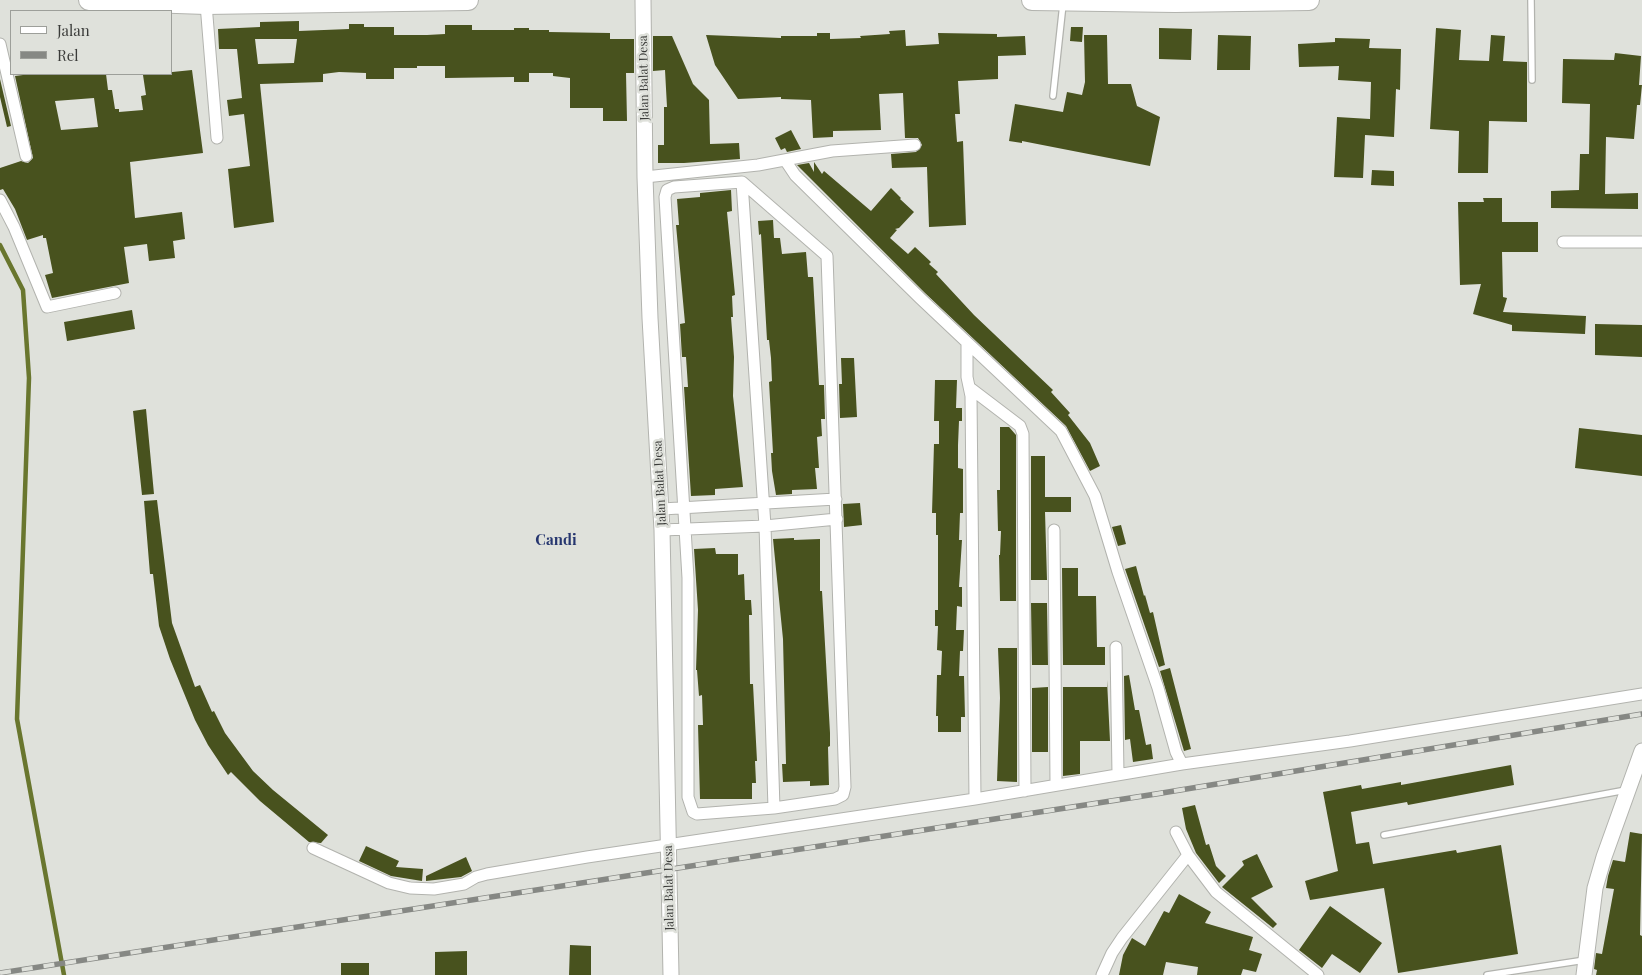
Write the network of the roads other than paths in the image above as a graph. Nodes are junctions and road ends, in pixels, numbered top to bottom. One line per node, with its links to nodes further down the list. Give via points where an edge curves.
1 (89, 0): 2 (highway)
2 (108, 0): 8 (highway)
3 (468, 0): 10 (highway)
4 (643, 0): 18 (street, Jalan Balat Desa)
5 (1032, 0): 9 (highway)
6 (1309, 0): 9 (highway)
7 (1531, 0): 12 (lane)
8 (149, 1): 10 (highway)
9 (1064, 1): 13 (lane)
10 (206, 4): 14 (street)
11 (0, 44): 16 (street)
12 (1532, 80)
13 (1053, 96)
14 (217, 138)
15 (916, 145): 17 (street, via 824,152)
16 (26, 156)
17 (783, 160): 18 (street); 24 (street)
18 (645, 176): 29 (street, Jalan Balat Desa)
19 (742, 182): 26 (street, via 828,256); 27 (street); 28 (street, via 674,187 665,193)
20 (0, 200): 23 (street, via 48,307)
21 (1562, 242): 22 (street)
22 (1642, 242)
23 (115, 293)
24 (967, 344): 25 (street); 38 (street, via 1061,431 1084,472 1095,496)
25 (968, 383): 42 (street, via 1020,426 1023,434); 43 (street)
26 (836, 499): 27 (street); 30 (street)
27 (763, 503): 28 (street); 31 (street)
28 (683, 508): 29 (street); 33 (street)
29 (662, 509): 32 (street, Jalan Balat Desa)
30 (837, 519): 31 (street); 44 (street, via 845,791 835,799)
31 (765, 526): 33 (street); 44 (street)
32 (662, 530): 33 (street); 47 (street, Jalan Balat Desa)
33 (685, 530): 44 (street, via 690,804 697,814)
34 (1054, 530): 40 (street)
35 (1116, 646): 39 (street)
36 (1642, 694): 38 (street, via 1350,741)
37 (1642, 752): 41 (street)
38 (1180, 764): 39 (street)
39 (1118, 775): 40 (street)
40 (1056, 784): 42 (street)
41 (1628, 790): 46 (lane); 50 (street, via 1595,888)
42 (1025, 791): 43 (street)
43 (975, 799): 47 (street)
44 (774, 808)
45 (1176, 832): 49 (street)
46 (1384, 836)
47 (668, 846): 48 (street, via 487,874 464,884 434,889 389,883); 51 (street, Jalan Balat Desa)
48 (313, 848)
49 (1187, 857): 52 (street, via 1122,938); 53 (street, via 1216,892)
50 (1585, 968): 54 (lane)
51 (671, 970)
52 (1102, 975)
53 (1318, 975)
54 (1487, 975)

